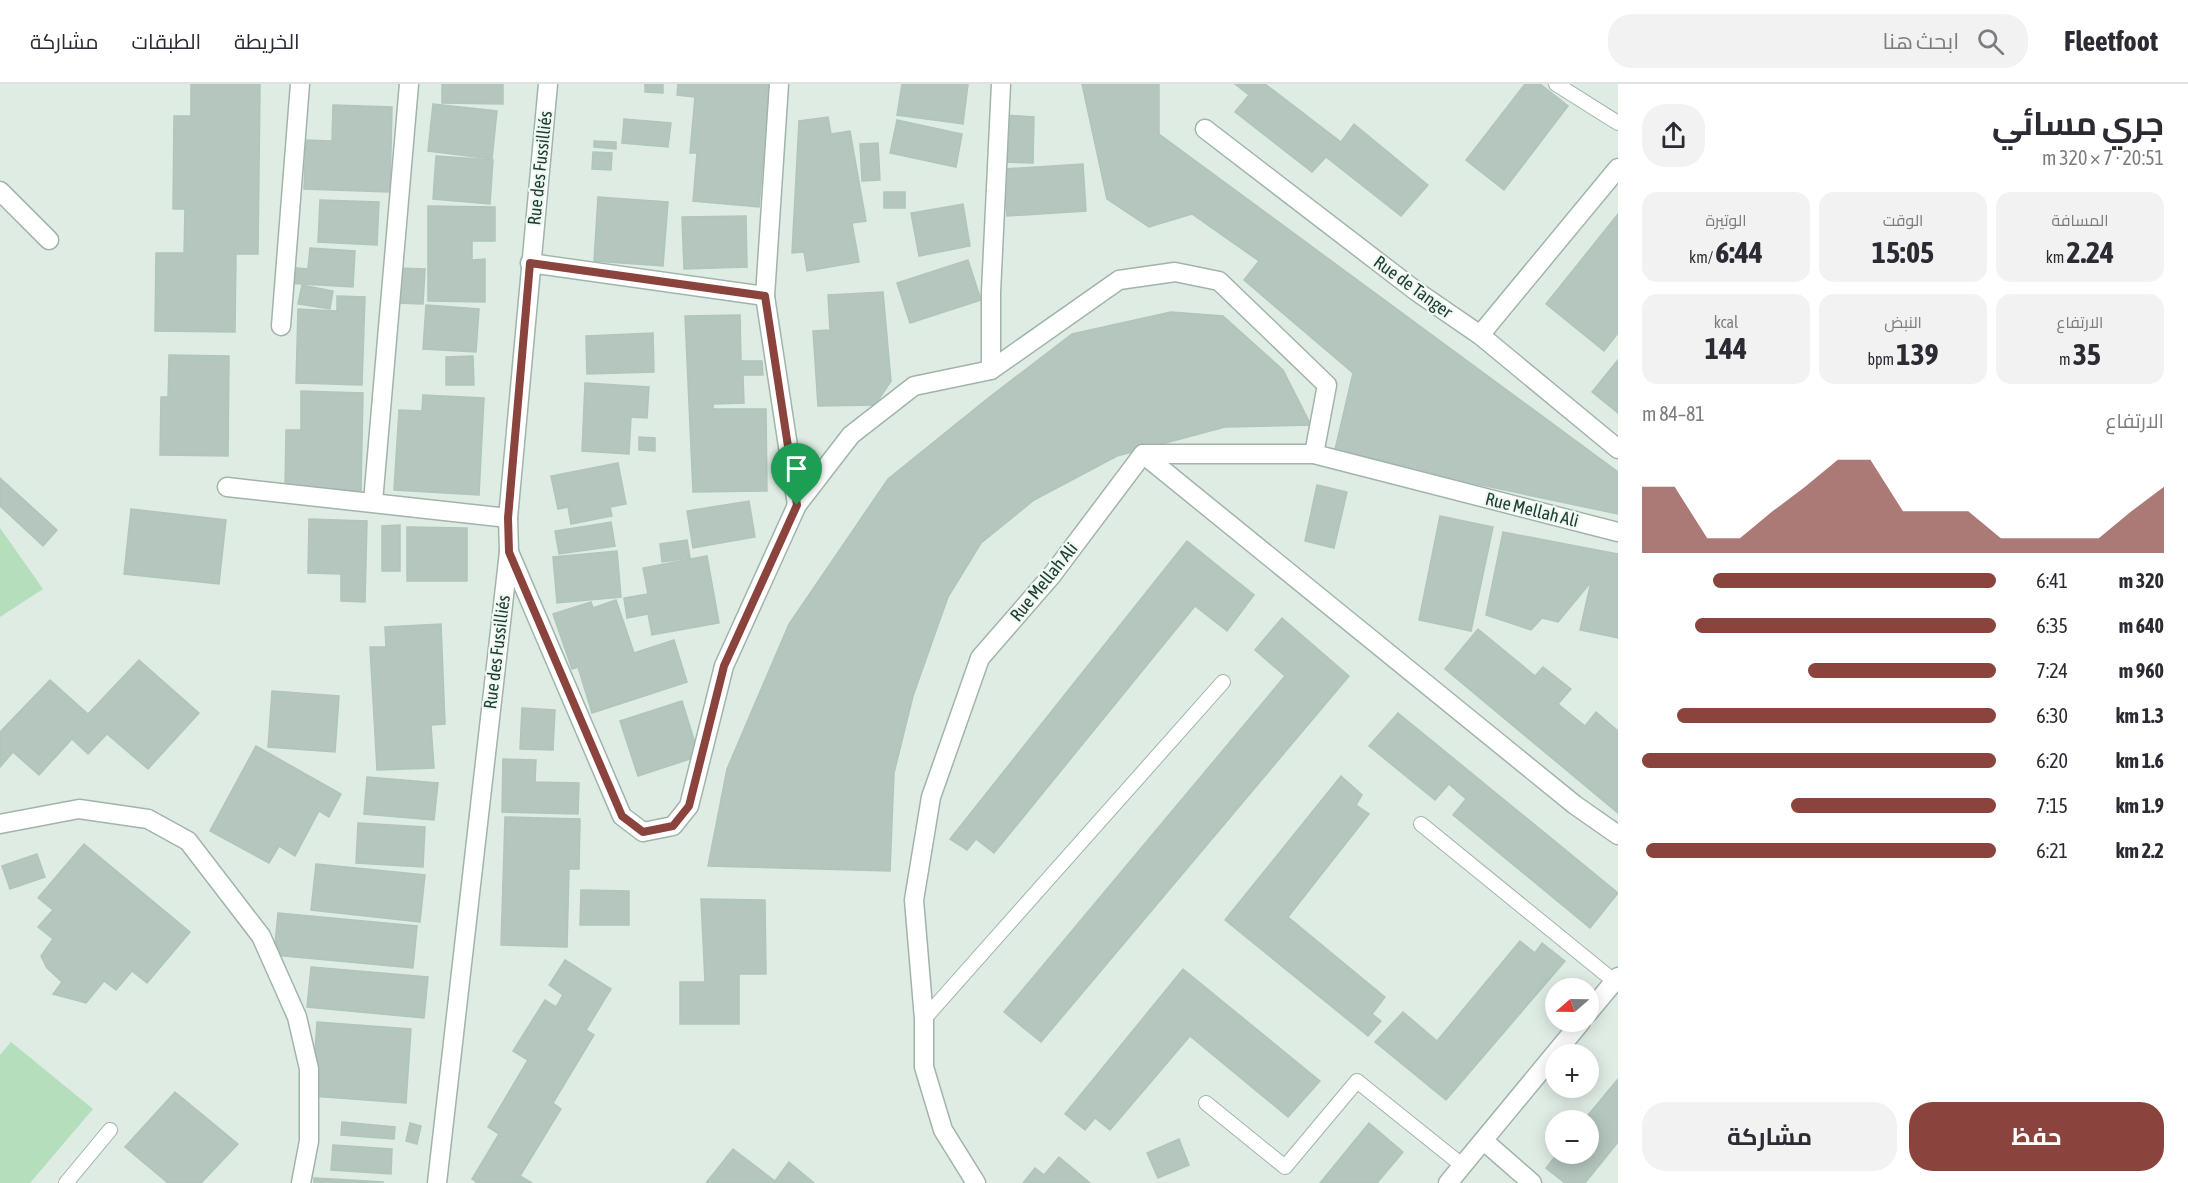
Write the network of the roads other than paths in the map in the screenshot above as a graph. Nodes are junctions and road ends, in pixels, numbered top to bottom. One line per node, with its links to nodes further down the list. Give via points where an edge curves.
1 (300, 84): 14 (street)
2 (409, 84): 21 (street)
3 (548, 84): 12 (street, Rue des Fussilliés)
4 (779, 84): 13 (street)
5 (1001, 84): 16 (street)
6 (1556, 84): 7 (lane)
7 (1618, 123)
8 (1205, 129): 15 (street, Rue de Tanger, via 1416,291)
9 (1618, 168): 15 (street)
10 (0, 191): 11 (street)
11 (49, 240)
12 (530, 263): 13 (street); 23 (street, Rue des Fussilliés)
13 (765, 296): 22 (street)
14 (281, 326)
15 (1480, 335): 17 (street, Rue de Tanger)
16 (991, 370): 19 (street, via 1119,280 1175,272 1219,282 1327,385); 22 (street, via 914,386 851,435)
17 (1618, 449)
18 (1143, 454): 19 (street, Rue Mellah Ali); 29 (street, via 1575,805); 32 (street, Rue Mellah Ali, via 1052,575 980,658 931,797 914,900)
19 (1314, 454): 24 (street, Rue Mellah Ali)
20 (226, 487): 21 (street)
21 (373, 502): 23 (street)
22 (797, 505): 25 (street, via 724,666 689,806 673,826 643,832 622,816)
23 (508, 518): 25 (street, Rue des Fussilliés)
24 (1618, 532)
25 (509, 552): 40 (street, Rue des Fussilliés)
26 (1223, 682): 32 (lane)
27 (0, 824): 39 (street, via 79,809 147,819 188,842 261,936 297,1017 309,1069 309,1141)
28 (1421, 824): 30 (lane)
29 (1618, 835)
30 (1616, 979): 31 (street)
31 (1599, 1000)
32 (924, 1019): 41 (street, Rue Mellah Ali, via 924,1067 943,1130)
33 (1573, 1032): 36 (street)
34 (1206, 1103): 37 (lane, via 1285,1167 1357,1081)
35 (110, 1130): 38 (lane)
36 (1484, 1141): 37 (street); 43 (street)
37 (1463, 1166): 42 (street)
38 (66, 1183)
39 (301, 1183)
40 (437, 1183)
41 (976, 1183)
42 (1448, 1183)
43 (1532, 1183)

